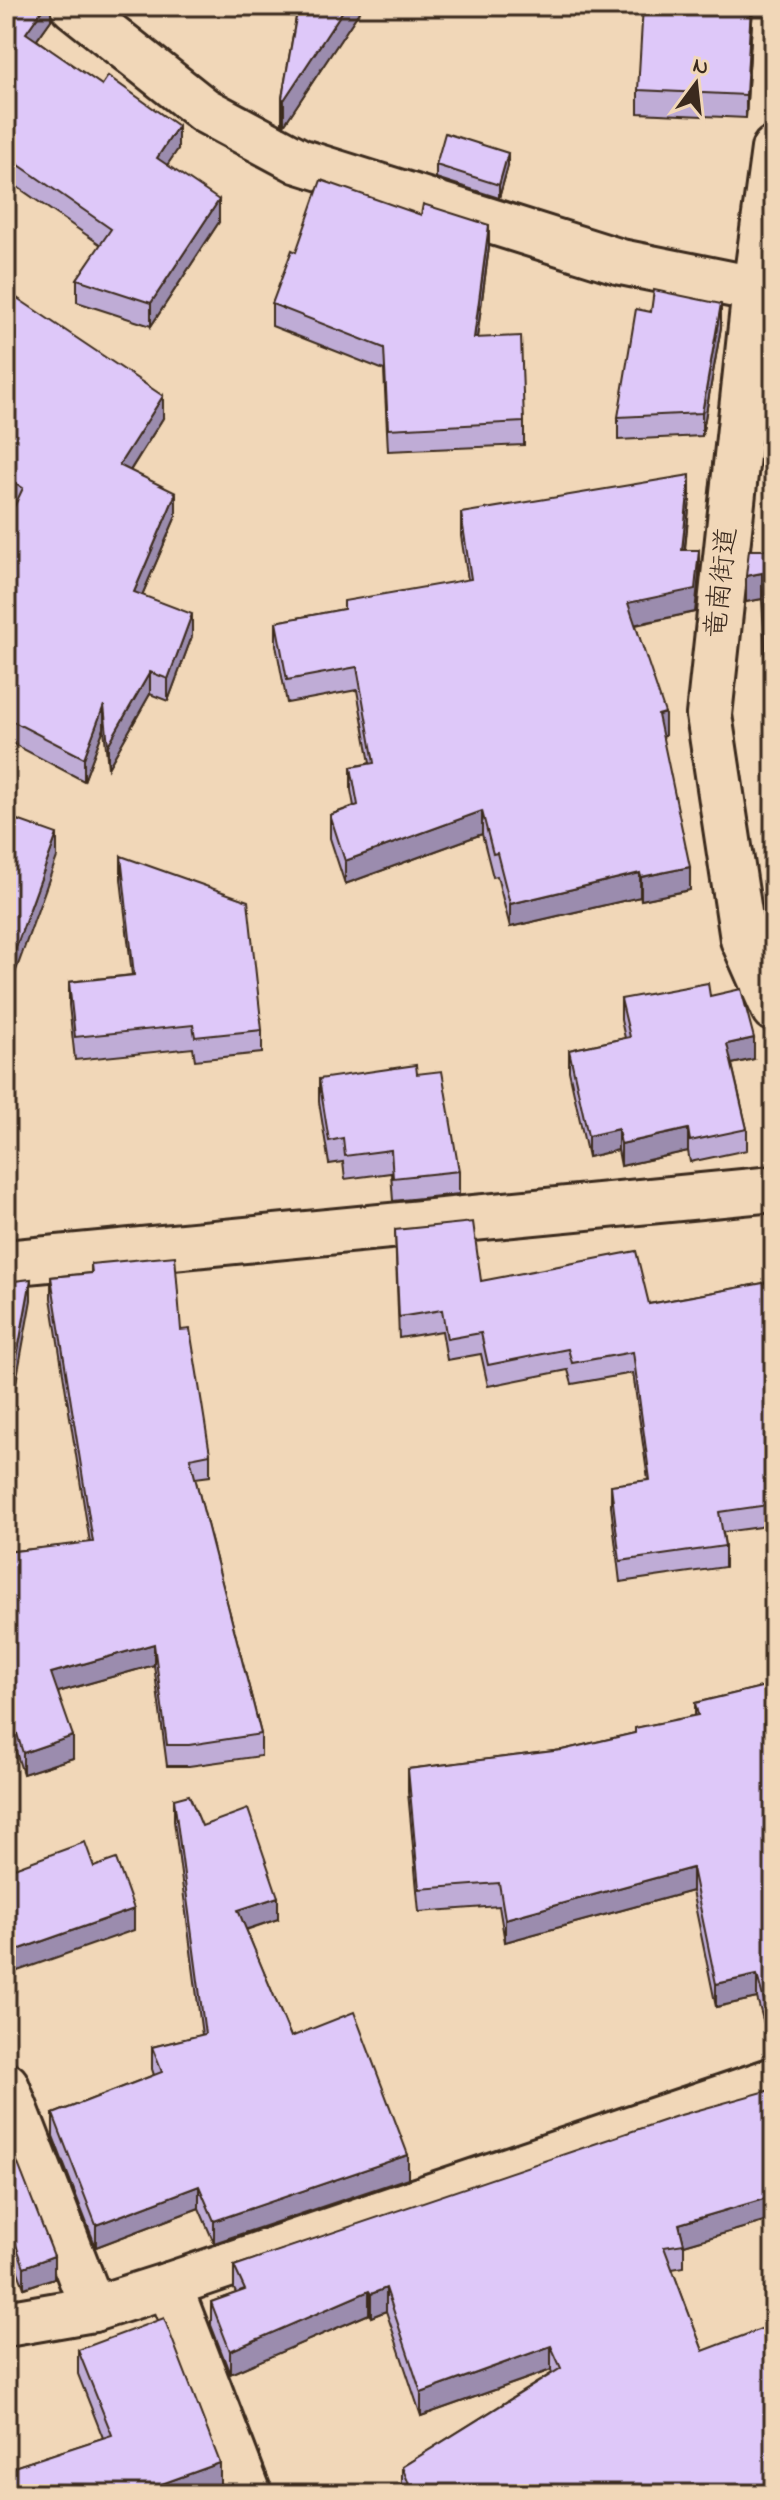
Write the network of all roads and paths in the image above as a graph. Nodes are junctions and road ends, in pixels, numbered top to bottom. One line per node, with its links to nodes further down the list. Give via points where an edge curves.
1 (73, 6): 4 (street, via 204,110 299,161 621,262)
2 (774, 149): 3 (street, 竜南街道)
3 (770, 198): 4 (street, 竜南街道)
4 (755, 289): 5 (street, 竜南街道, via 709,715 743,939)
5 (774, 1009)
6 (774, 1189): 7 (street)
7 (6, 1263)
8 (774, 2080): 10 (street)
9 (6, 2085): 11 (street)
10 (169, 2285): 11 (street); 13 (street)
11 (93, 2309): 12 (street)
12 (6, 2324)
13 (249, 2494)

